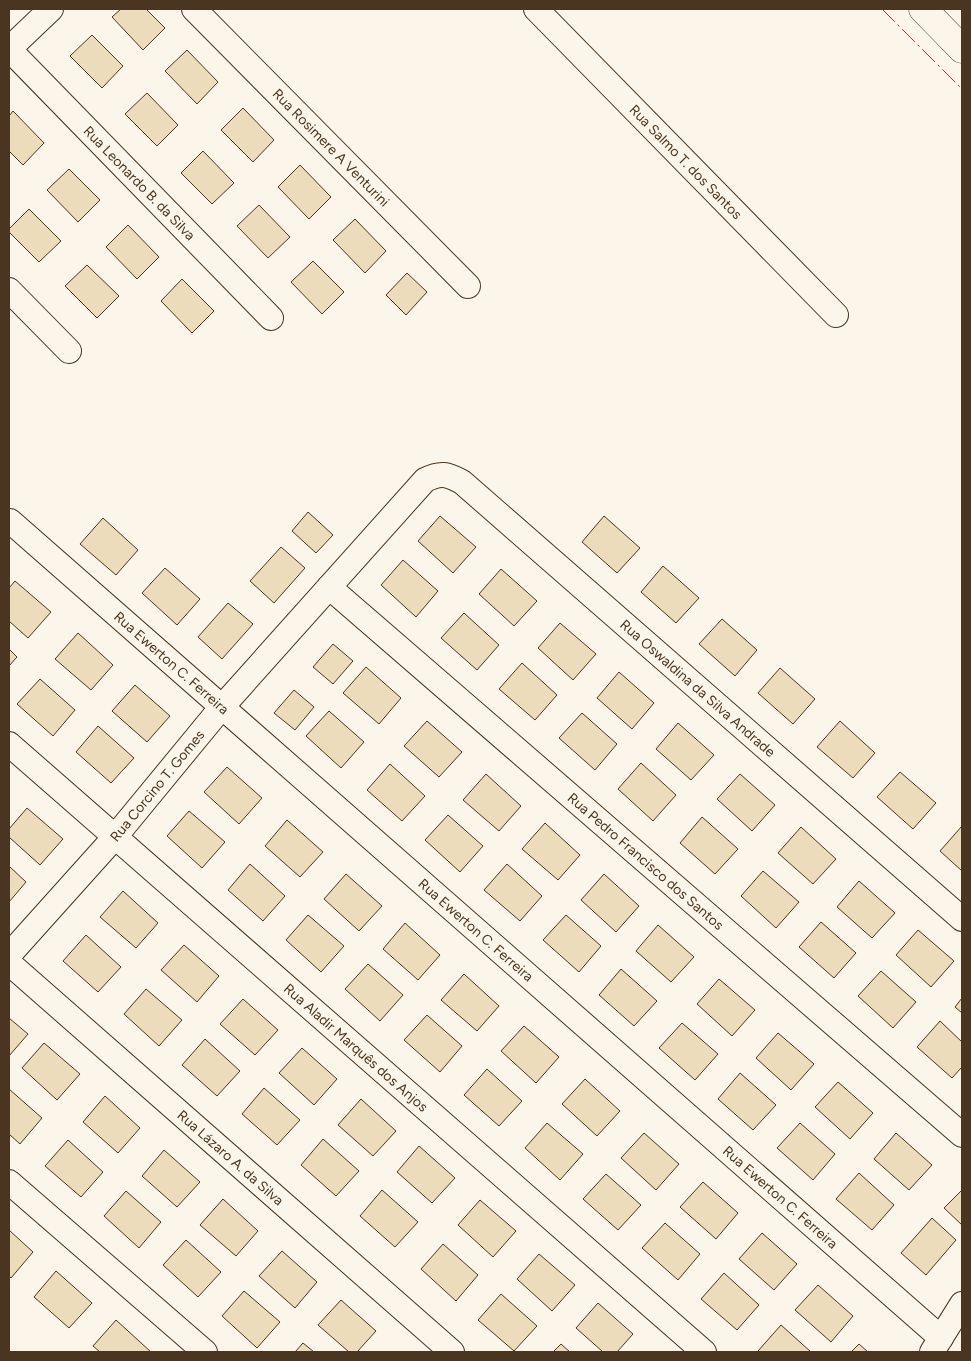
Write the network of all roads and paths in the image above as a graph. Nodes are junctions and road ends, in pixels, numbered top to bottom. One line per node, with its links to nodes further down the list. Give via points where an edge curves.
1 (51, 9): 5 (street)
2 (194, 9): 7 (street, Rua Rosimere A Venturini)
3 (536, 9): 9 (street, Rua Salmo T. dos Santos)
4 (923, 9): 6 (street)
5 (9, 49): 10 (street, Rua Leonardo B. da Silva)
6 (962, 49)
7 (468, 286)
8 (9, 290): 11 (street)
9 (836, 315)
10 (271, 318)
11 (69, 351)
12 (425, 480): 14 (street, Rua Corcino T. Gomes); 18 (street, Rua Oswaldina da Silva Andrade, via 437,474 450,475 462,482)
13 (10, 522): 15 (street, Rua Ewerton C. Ferreira)
14 (330, 587): 15 (street, Rua Corcino T. Gomes); 21 (street, Rua Pedro Francisco dos Santos)
15 (221, 708): 17 (street, Rua Corcino T. Gomes); 24 (street, Rua Ewerton C. Ferreira)
16 (9, 744): 17 (street, Rua Aladir Marquês dos Anjos)
17 (114, 838): 19 (street, Rua Corcino T. Gomes); 27 (street, Rua Aladir Marquês dos Anjos)
18 (962, 920)
19 (9, 955)
20 (9, 962): 26 (street, Rua Lázaro A. da Silva)
21 (962, 1135)
22 (9, 1182): 25 (street)
23 (962, 1304): 24 (street)
24 (936, 1345)
25 (205, 1352)
26 (452, 1352)
27 (704, 1352)

